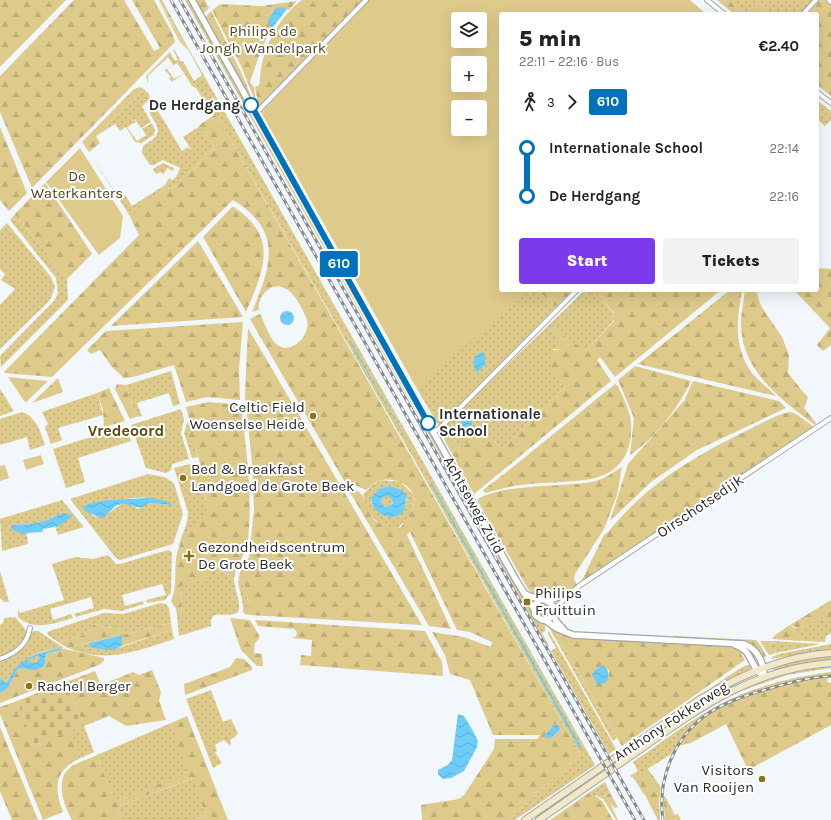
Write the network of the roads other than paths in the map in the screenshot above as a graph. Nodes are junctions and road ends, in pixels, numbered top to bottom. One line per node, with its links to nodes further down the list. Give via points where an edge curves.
1 (192, 0): 11 (street, Achtseweg Zuid)
2 (366, 0): 11 (street)
3 (707, 0): 7 (street)
4 (816, 0): 8 (street)
5 (828, 0): 6 (street)
6 (831, 2)
7 (722, 12)
8 (805, 12)
9 (819, 94): 10 (street)
10 (831, 103)
11 (256, 114): 14 (street, Achtseweg Zuid)
12 (575, 292): 14 (street, via 440,428)
13 (831, 418): 16 (street, Oirschotsedijk)
14 (433, 432): 15 (street, Achtseweg Zuid)
15 (523, 592): 17 (street); 19 (street, Achtseweg Zuid)
16 (570, 593): 18 (street, Oirschotsedijk); 20 (street, Oirschotsedijk)
17 (540, 600): 18 (street); 19 (street)
18 (550, 602): 20 (street)
19 (534, 609): 21 (street, via 537,617)
20 (554, 612): 21 (street); 23 (street, via 561,628)
21 (546, 620): 23 (street)
22 (30, 628): 26 (street, via 29,636 22,647)
23 (567, 633): 24 (street, via 593,637)
24 (729, 643): 28 (street, via 749,646 757,653); 29 (street, via 747,652)
25 (831, 653): 28 (main road, Anthony Fokkerweg)
26 (0, 660)
27 (831, 663): 30 (main road, Anthony Fokkerweg, via 802,667)
28 (764, 667): 29 (main road, Anthony Fokkerweg); 30 (street)
29 (756, 670): 30 (street); 31 (main road, Anthony Fokkerweg, via 700,699)
30 (764, 677): 32 (main road, Anthony Fokkerweg, via 723,694 705,705)
31 (525, 820)
32 (539, 820)

